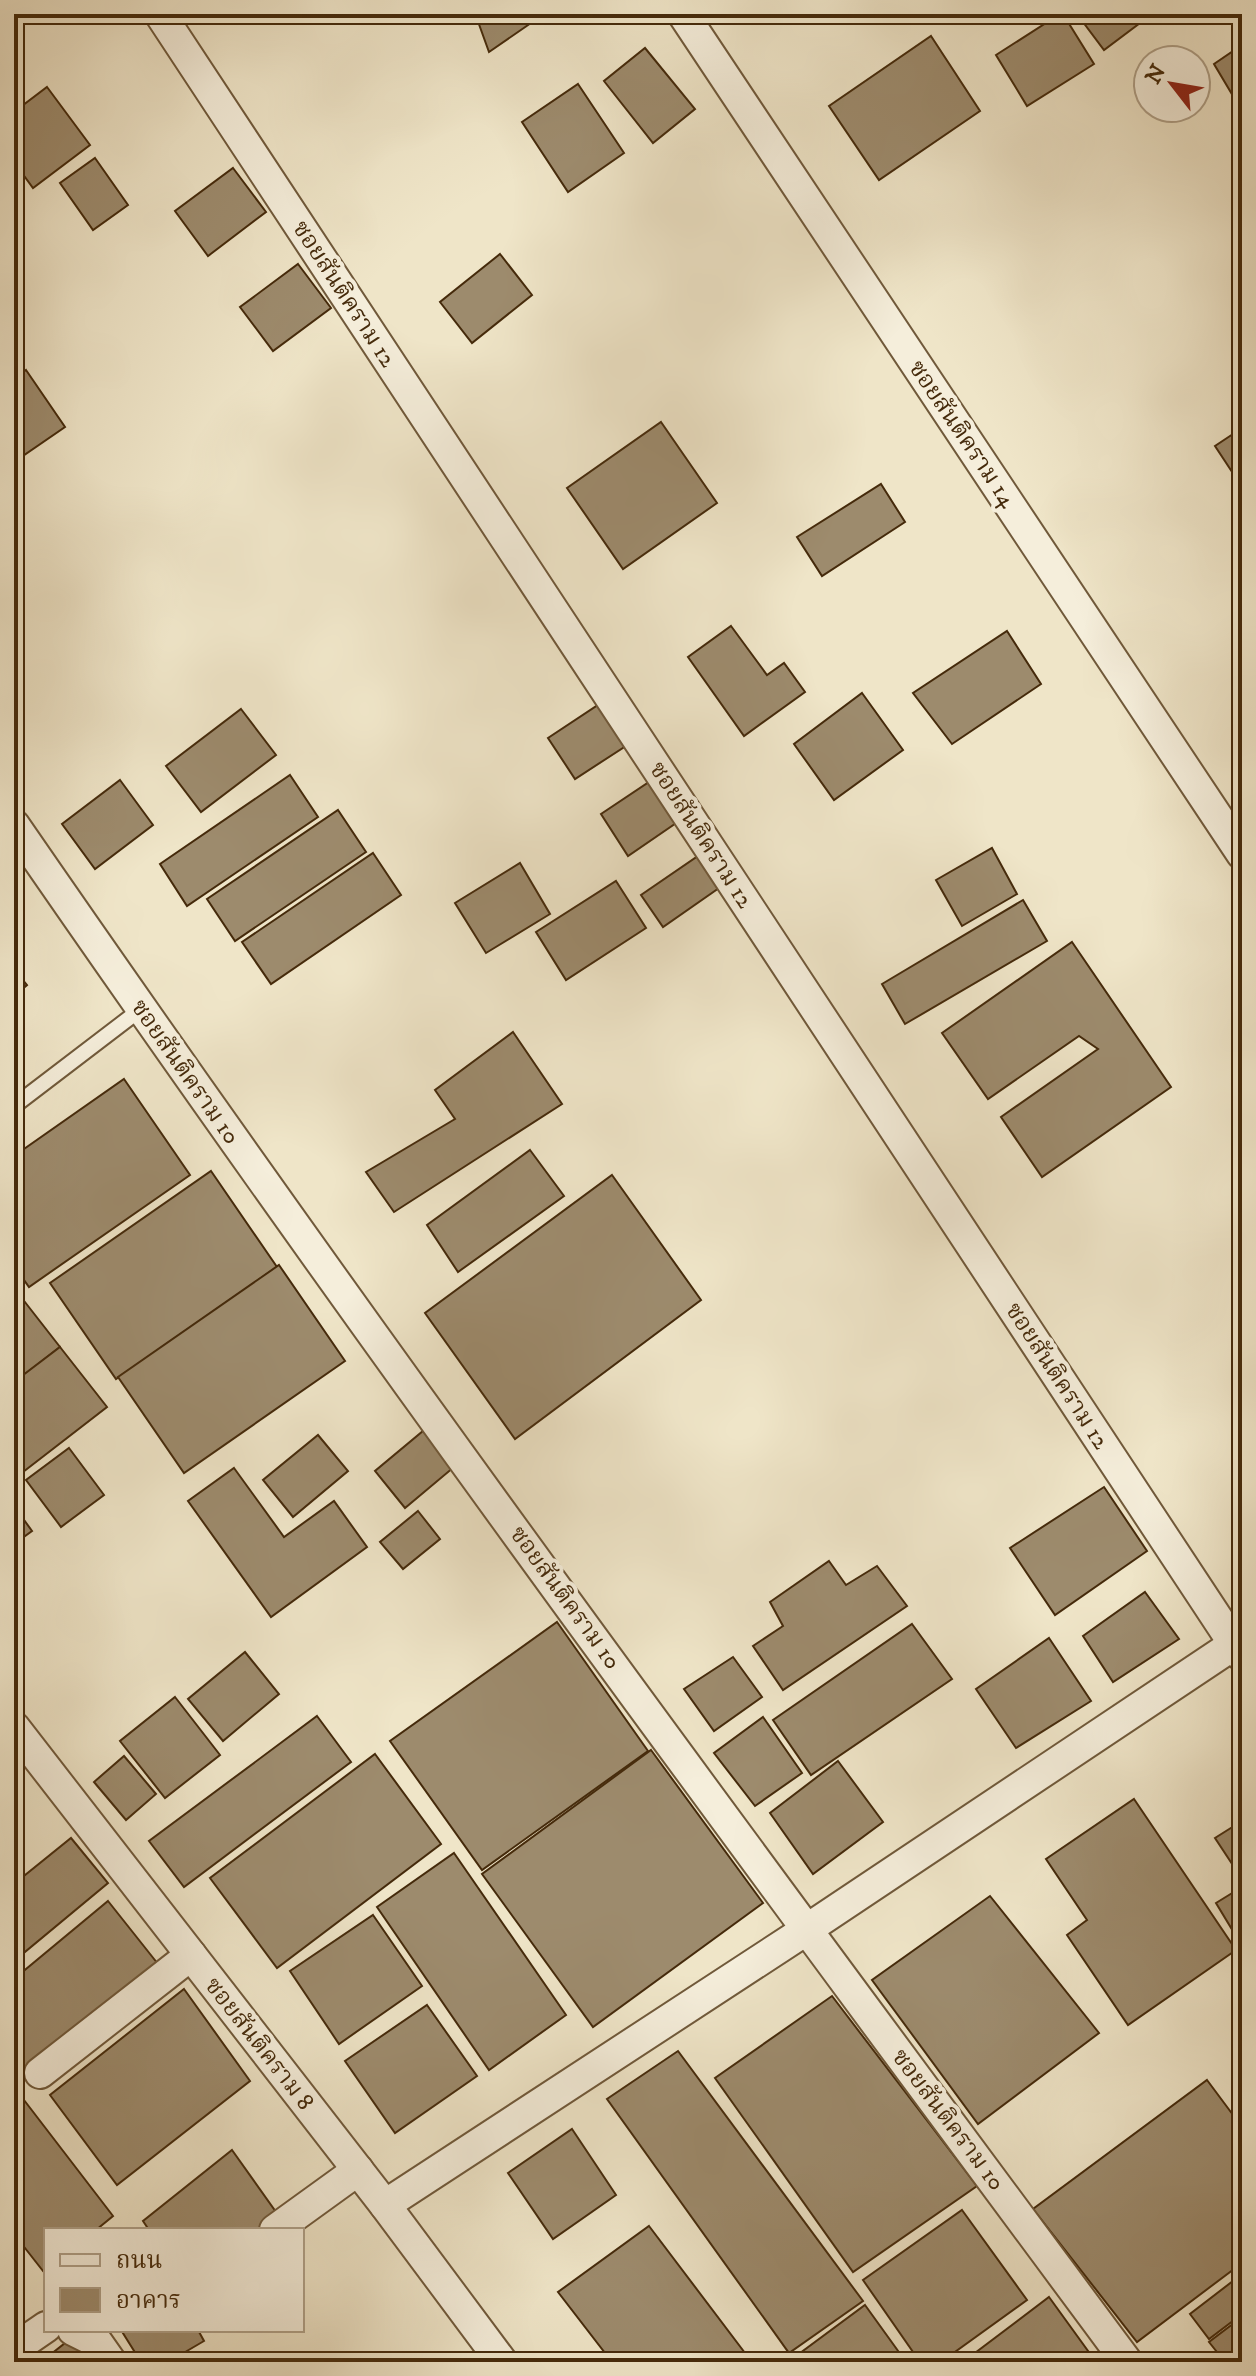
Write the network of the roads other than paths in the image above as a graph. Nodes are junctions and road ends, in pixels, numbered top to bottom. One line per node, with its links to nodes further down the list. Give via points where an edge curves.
1 (160, 14): 7 (street, ซอยสันติคราม 12)
2 (683, 14): 4 (street, ซอยสันติคราม 14)
3 (14, 825): 5 (street, ซอยสันติคราม 10)
4 (1242, 854)
5 (141, 1009): 6 (lane); 9 (street, ซอยสันติคราม 10)
6 (14, 1106)
7 (1239, 1646): 9 (street)
8 (14, 1727): 10 (street, ซอยสันติคราม 8)
9 (806, 1930): 13 (street); 20 (street, ซอยสันติคราม 10)
10 (191, 1955): 11 (street); 12 (street, ซอยสันติคราม 8)
11 (40, 2073)
12 (358, 2170): 13 (street, ซอยสันติคราม 8); 14 (street)
13 (385, 2205): 19 (street, ซอยสันติคราม 8)
14 (278, 2228)
15 (44, 2328): 17 (street)
16 (77, 2332): 18 (street, via 97,2342)
17 (14, 2349)
18 (111, 2362)
19 (502, 2362)
20 (1127, 2362)

